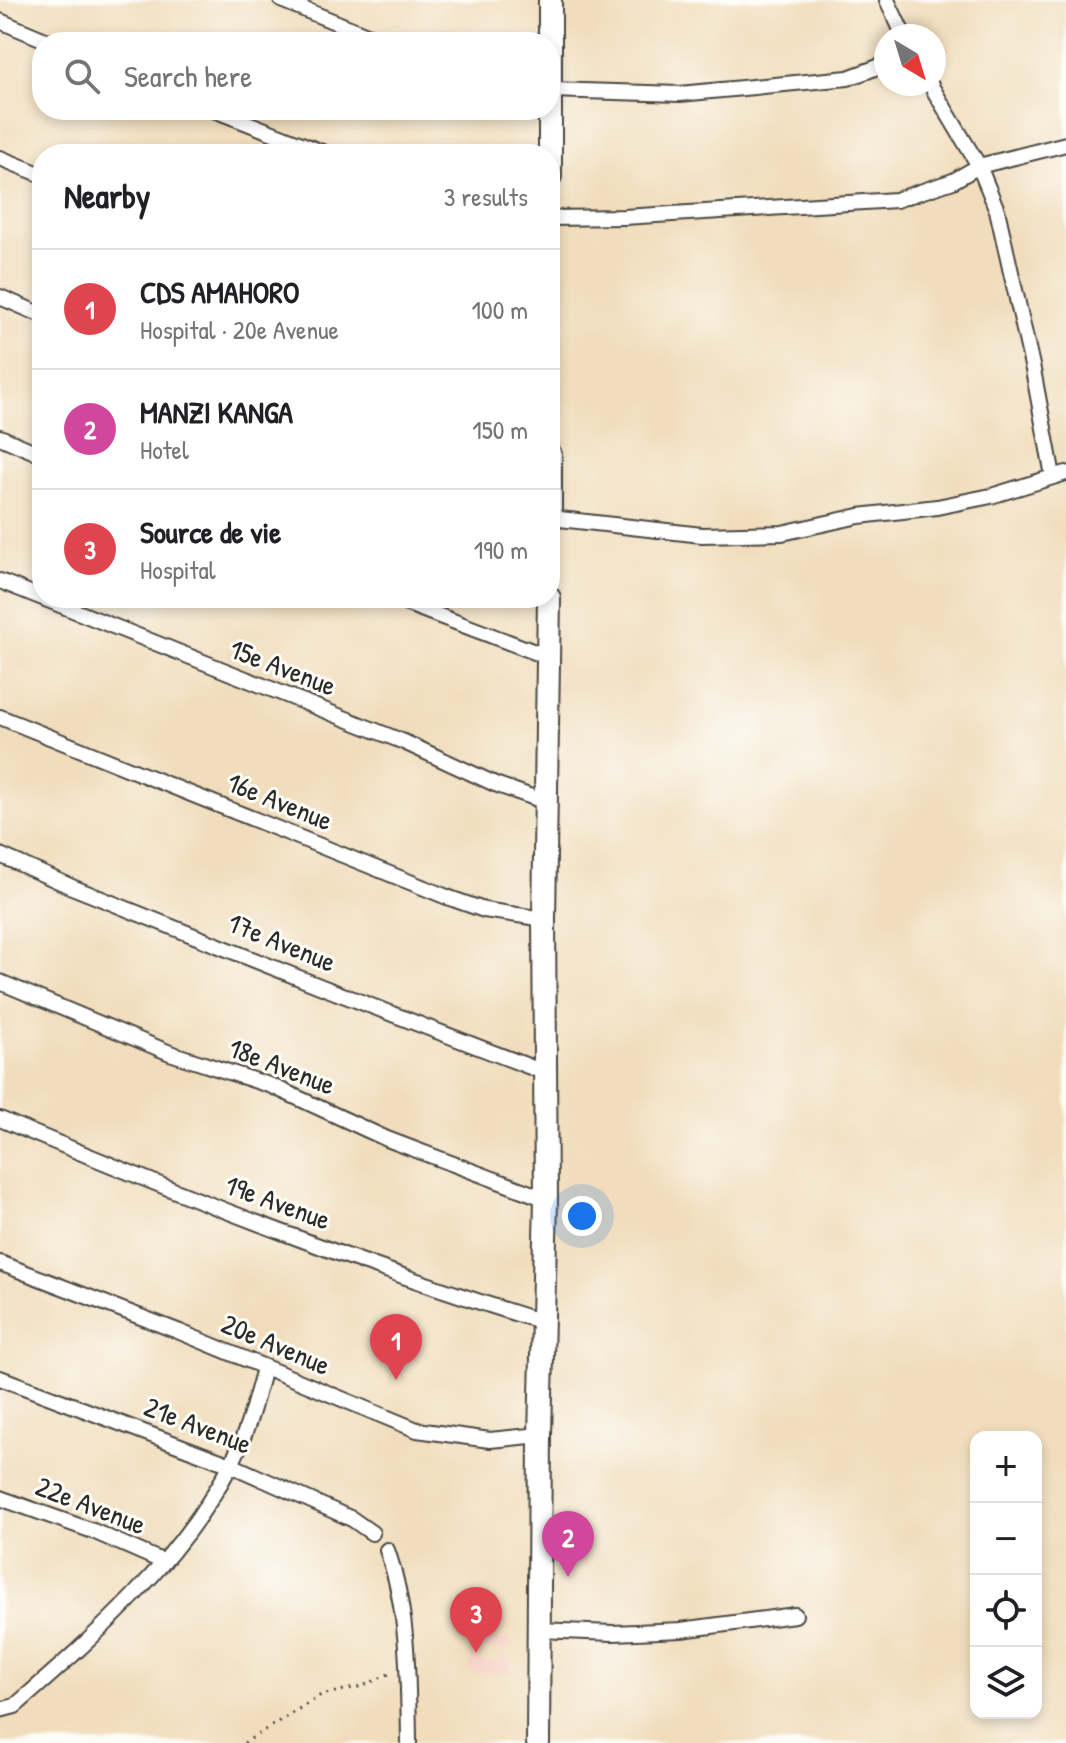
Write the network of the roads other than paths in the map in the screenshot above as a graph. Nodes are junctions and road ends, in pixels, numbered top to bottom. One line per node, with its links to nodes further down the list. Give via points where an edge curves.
1 (281, 0): 6 (street)
2 (550, 0): 7 (main road)
3 (887, 0): 5 (street)
4 (0, 21): 8 (street)
5 (898, 24)
6 (359, 32)
7 (550, 32)
8 (32, 34)
9 (874, 68): 10 (street, via 848,78 680,94)
10 (560, 90)
11 (937, 96): 18 (street)
12 (240, 120): 14 (street)
13 (550, 120): 15 (main road)
14 (301, 144)
15 (550, 144)
16 (1066, 144): 18 (street)
17 (0, 158): 19 (street)
18 (979, 166): 20 (street, via 953,181 896,200); 25 (street, via 997,210)
19 (32, 171)
20 (560, 218)
21 (0, 297): 22 (street)
22 (32, 311)
23 (0, 437): 24 (street)
24 (32, 451)
25 (1059, 474): 26 (street, via 991,496 782,533 702,535)
26 (560, 521)
27 (0, 581): 28 (street, 15e Avenue)
28 (32, 594)
29 (68, 608): 34 (street, 15e Avenue)
30 (418, 608): 32 (street)
31 (549, 608): 32 (main road)
32 (548, 657): 34 (main road)
33 (0, 717): 36 (street, 16e Avenue, via 447,897 484,910)
34 (546, 802): 36 (main road)
35 (0, 855): 38 (street, 17e Avenue)
36 (544, 919): 38 (main road)
37 (0, 982): 40 (street, 18e Avenue)
38 (546, 1073): 40 (main road)
39 (0, 1119): 42 (street, 19e Avenue, via 176,1192)
40 (546, 1199): 42 (main road)
41 (0, 1263): 43 (street, 20e Avenue)
42 (543, 1322): 45 (main road)
43 (264, 1368): 45 (street, 20e Avenue, via 417,1430 490,1440); 46 (street)
44 (0, 1378): 46 (street, 21e Avenue)
45 (540, 1435): 52 (main road)
46 (231, 1465): 48 (street, 21e Avenue); 50 (street)
47 (0, 1498): 50 (street, 22e Avenue)
48 (372, 1533)
49 (387, 1550): 54 (street, via 400,1597)
50 (164, 1562): 53 (street, via 29,1694)
51 (795, 1615): 52 (street, via 681,1630)
52 (538, 1630): 55 (main road)
53 (0, 1710)
54 (409, 1743)
55 (538, 1743)

